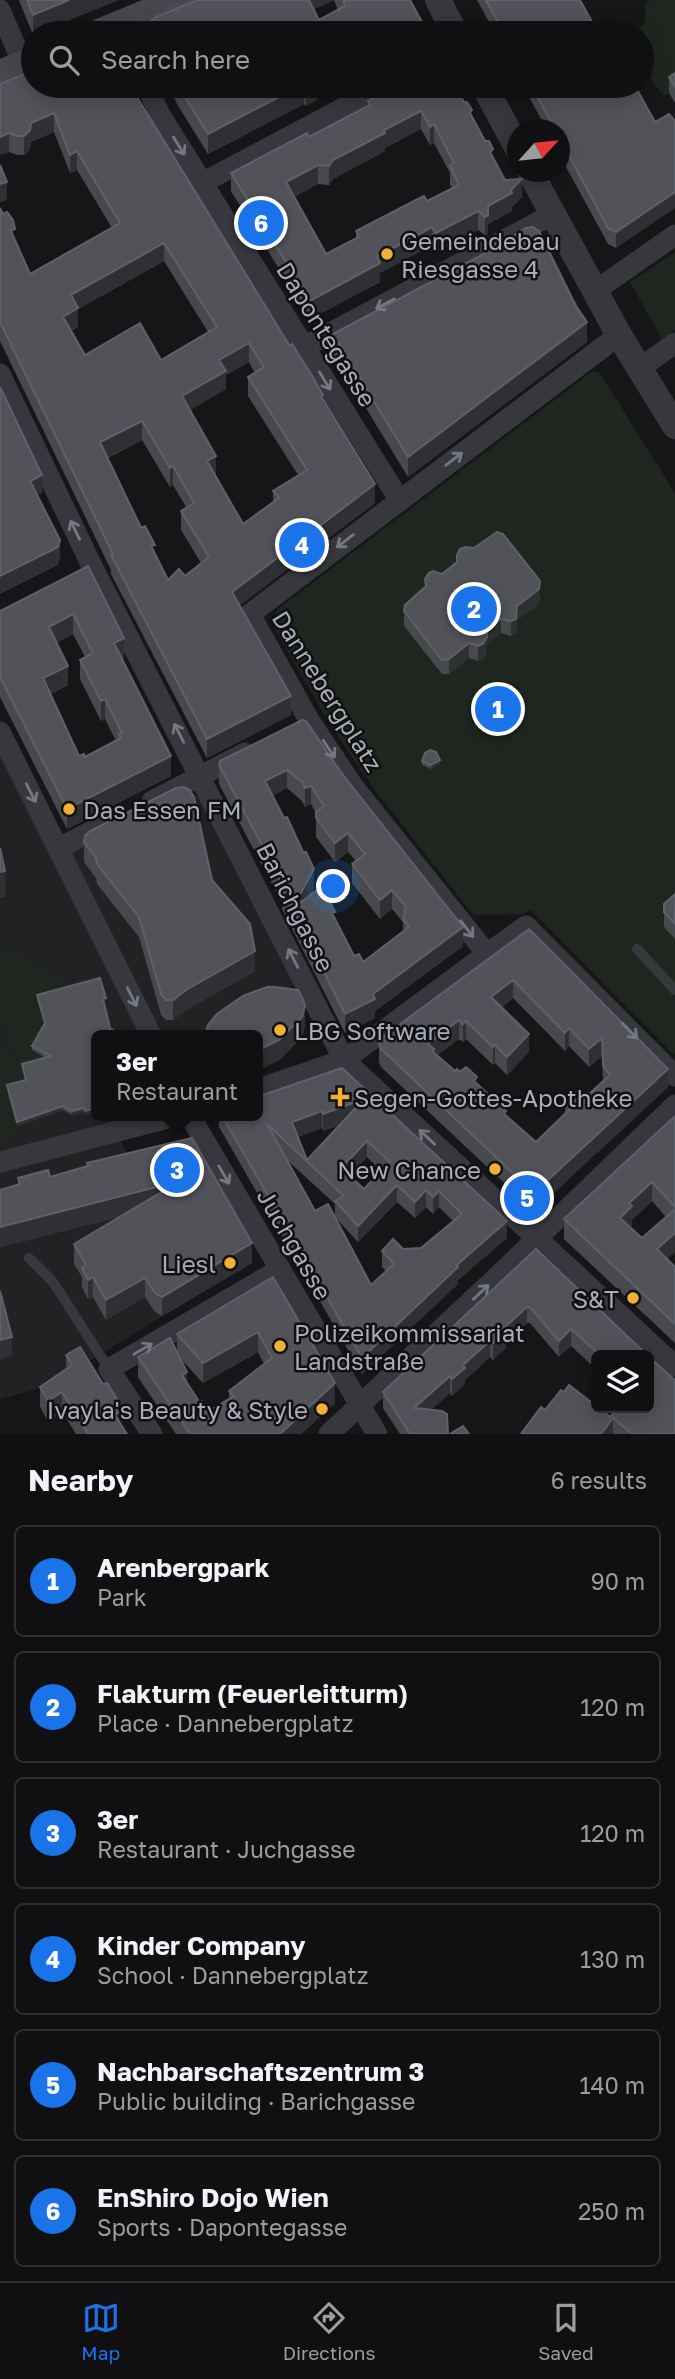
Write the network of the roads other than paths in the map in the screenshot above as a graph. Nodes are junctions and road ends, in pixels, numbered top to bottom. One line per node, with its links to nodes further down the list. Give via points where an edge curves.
1 (438, 0): 5 (street)
2 (171, 2): 4 (main road)
3 (0, 10): 6 (street)
4 (133, 21)
5 (449, 21)
6 (19, 66)
7 (152, 98): 12 (street, Dapontegasse, one-way to 12)
8 (362, 98): 12 (street)
9 (490, 98): 10 (street)
10 (507, 130)
11 (535, 182): 13 (street)
12 (202, 183): 18 (street, Dapontegasse)
13 (553, 214): 15 (street); 18 (street, one-way to 18)
14 (675, 235): 15 (street)
15 (595, 291): 16 (street)
16 (619, 335): 19 (street); 22 (street, Dannebergplatz, one-way to 16)
17 (675, 343): 19 (street)
18 (304, 347): 22 (street, Dapontegasse, one-way to 22)
19 (640, 368): 21 (street)
20 (0, 374): 23 (street, Barichgasse, one-way to 20)
21 (675, 426)
22 (400, 500): 30 (street, Dannebergplatz, one-way to 30, via 250,614 300,725)
23 (93, 567): 24 (street); 27 (street, Barichgasse, one-way to 23)
24 (72, 578)
25 (0, 732): 28 (street, one-way to 28)
26 (268, 742): 27 (street)
27 (201, 776): 28 (street); 33 (street, Barichgasse, one-way to 27)
28 (59, 848): 32 (street, one-way to 32)
29 (637, 949): 31 (lane)
30 (487, 954): 33 (street); 34 (street, one-way to 34, via 526,926)
31 (675, 990)
32 (149, 1030)
33 (344, 1060): 35 (street); 40 (street, Barichgasse, one-way to 33)
34 (675, 1076)
35 (263, 1087)
36 (675, 1105): 40 (street)
37 (156, 1121): 39 (street)
38 (193, 1121): 42 (street, Juchgasse, one-way to 42)
39 (0, 1162)
40 (536, 1238): 43 (street, Barichgasse); 45 (street, one-way to 40)
41 (29, 1258): 44 (lane, via 53,1282)
42 (279, 1270): 44 (street, one-way to 42); 45 (street, Juchgasse)
43 (675, 1366)
44 (108, 1369): 46 (street)
45 (360, 1406): 47 (street); 48 (street, Juchgasse)
46 (152, 1434)
47 (329, 1434)
48 (377, 1434)

